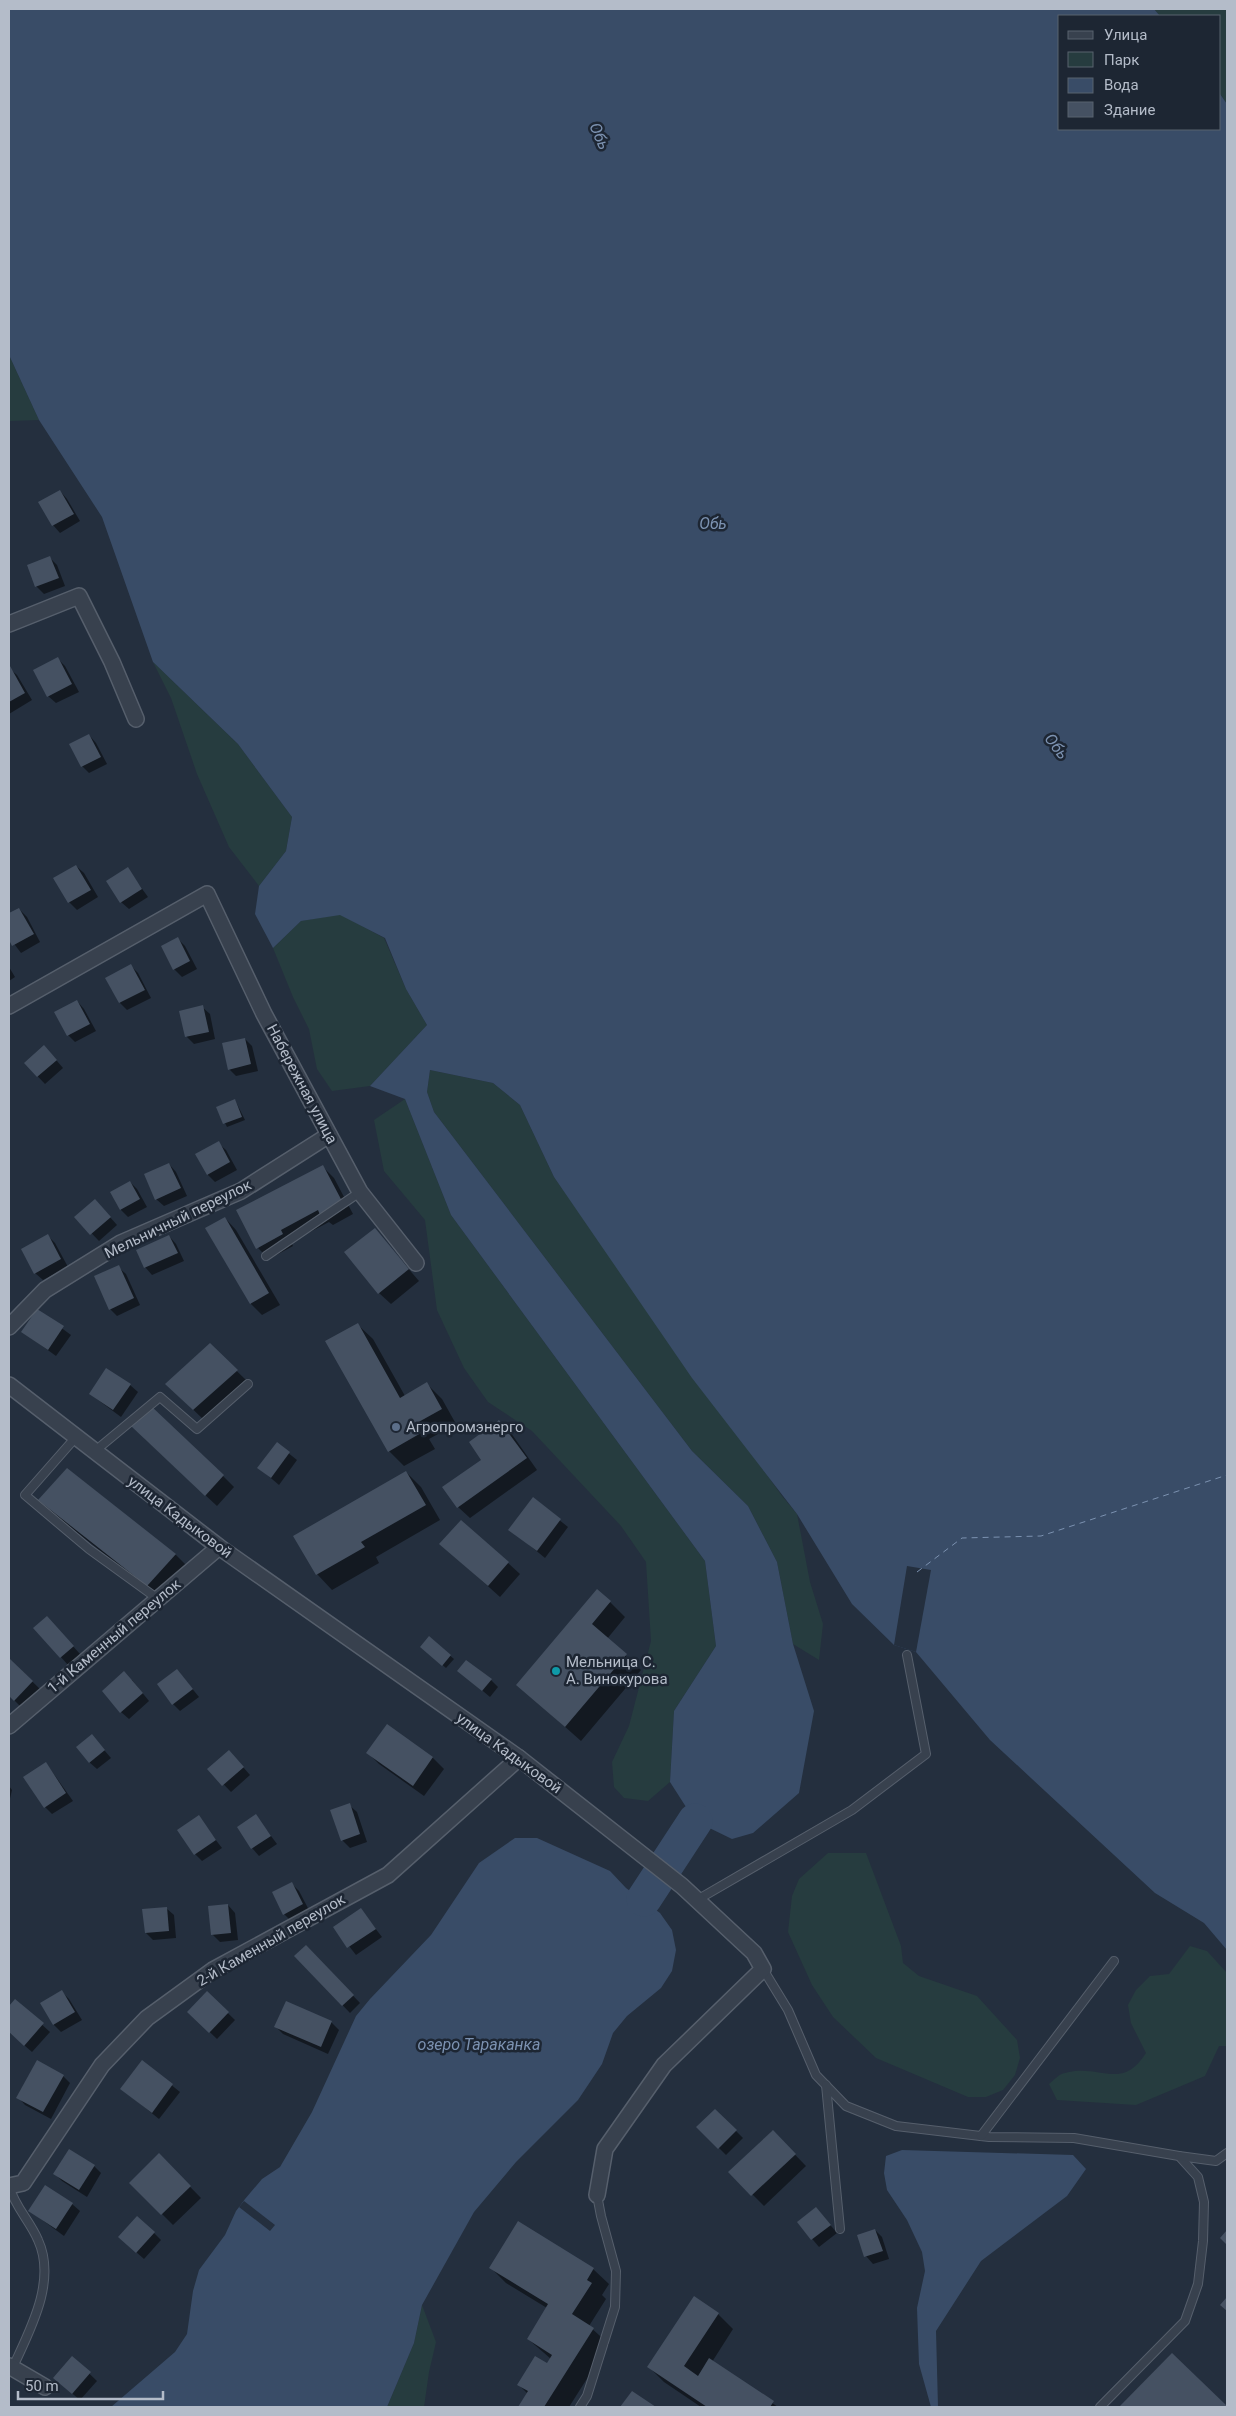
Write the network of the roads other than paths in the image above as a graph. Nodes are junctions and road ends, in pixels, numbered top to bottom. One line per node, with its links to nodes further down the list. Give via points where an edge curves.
1 (9, 624): 2 (street, via 79,596)
2 (136, 719)
3 (9, 1006): 4 (street, Набережная улица, via 207,894 264,1014)
4 (329, 1135): 5 (street, Набережная улица); 8 (street, Мельничный переулок, via 241,1191 121,1243 45,1290)
5 (360, 1192): 6 (lane); 7 (street, Набережная улица)
6 (266, 1256)
7 (416, 1263)
8 (9, 1327)
9 (248, 1384): 12 (lane, via 197,1429 160,1397)
10 (11, 1390): 11 (street, улица Кадыковой)
11 (76, 1437): 12 (street, улица Кадыковой); 14 (lane, via 25,1494 89,1549)
12 (95, 1452): 13 (street, улица Кадыковой)
13 (219, 1547): 14 (street, 1-й Каменный переулок); 17 (street, улица Кадыковой)
14 (158, 1599): 16 (street, 1-й Каменный переулок)
15 (907, 1655): 18 (lane, via 926,1754 852,1810)
16 (9, 1726)
17 (519, 1758): 18 (street, улица Кадыковой); 25 (street, 2-й Каменный переулок, via 388,1875 213,1970 148,2018 102,2065 23,2184)
18 (697, 1900): 20 (street, улица Кадыковой, via 754,1953)
19 (1114, 1961): 22 (lane)
20 (762, 1969): 21 (lane, via 788,2010 816,2075); 26 (street, via 664,2065 605,2149)
21 (826, 2085): 22 (lane, via 846,2106 896,2126); 27 (lane)
22 (981, 2136): 24 (lane, via 1074,2138)
23 (1227, 2153): 24 (lane, via 1216,2162)
24 (1179, 2156): 31 (lane, via 1198,2177 1204,2202 1198,2284 1185,2321)
25 (9, 2186): 28 (lane, via 13,2200 38,2240 44,2263 42,2291 34,2321)
26 (598, 2194): 30 (lane, via 616,2271 615,2307 587,2396)
27 (840, 2228)
28 (11, 2367): 29 (street)
29 (45, 2387)
30 (580, 2407)
31 (1100, 2407)

